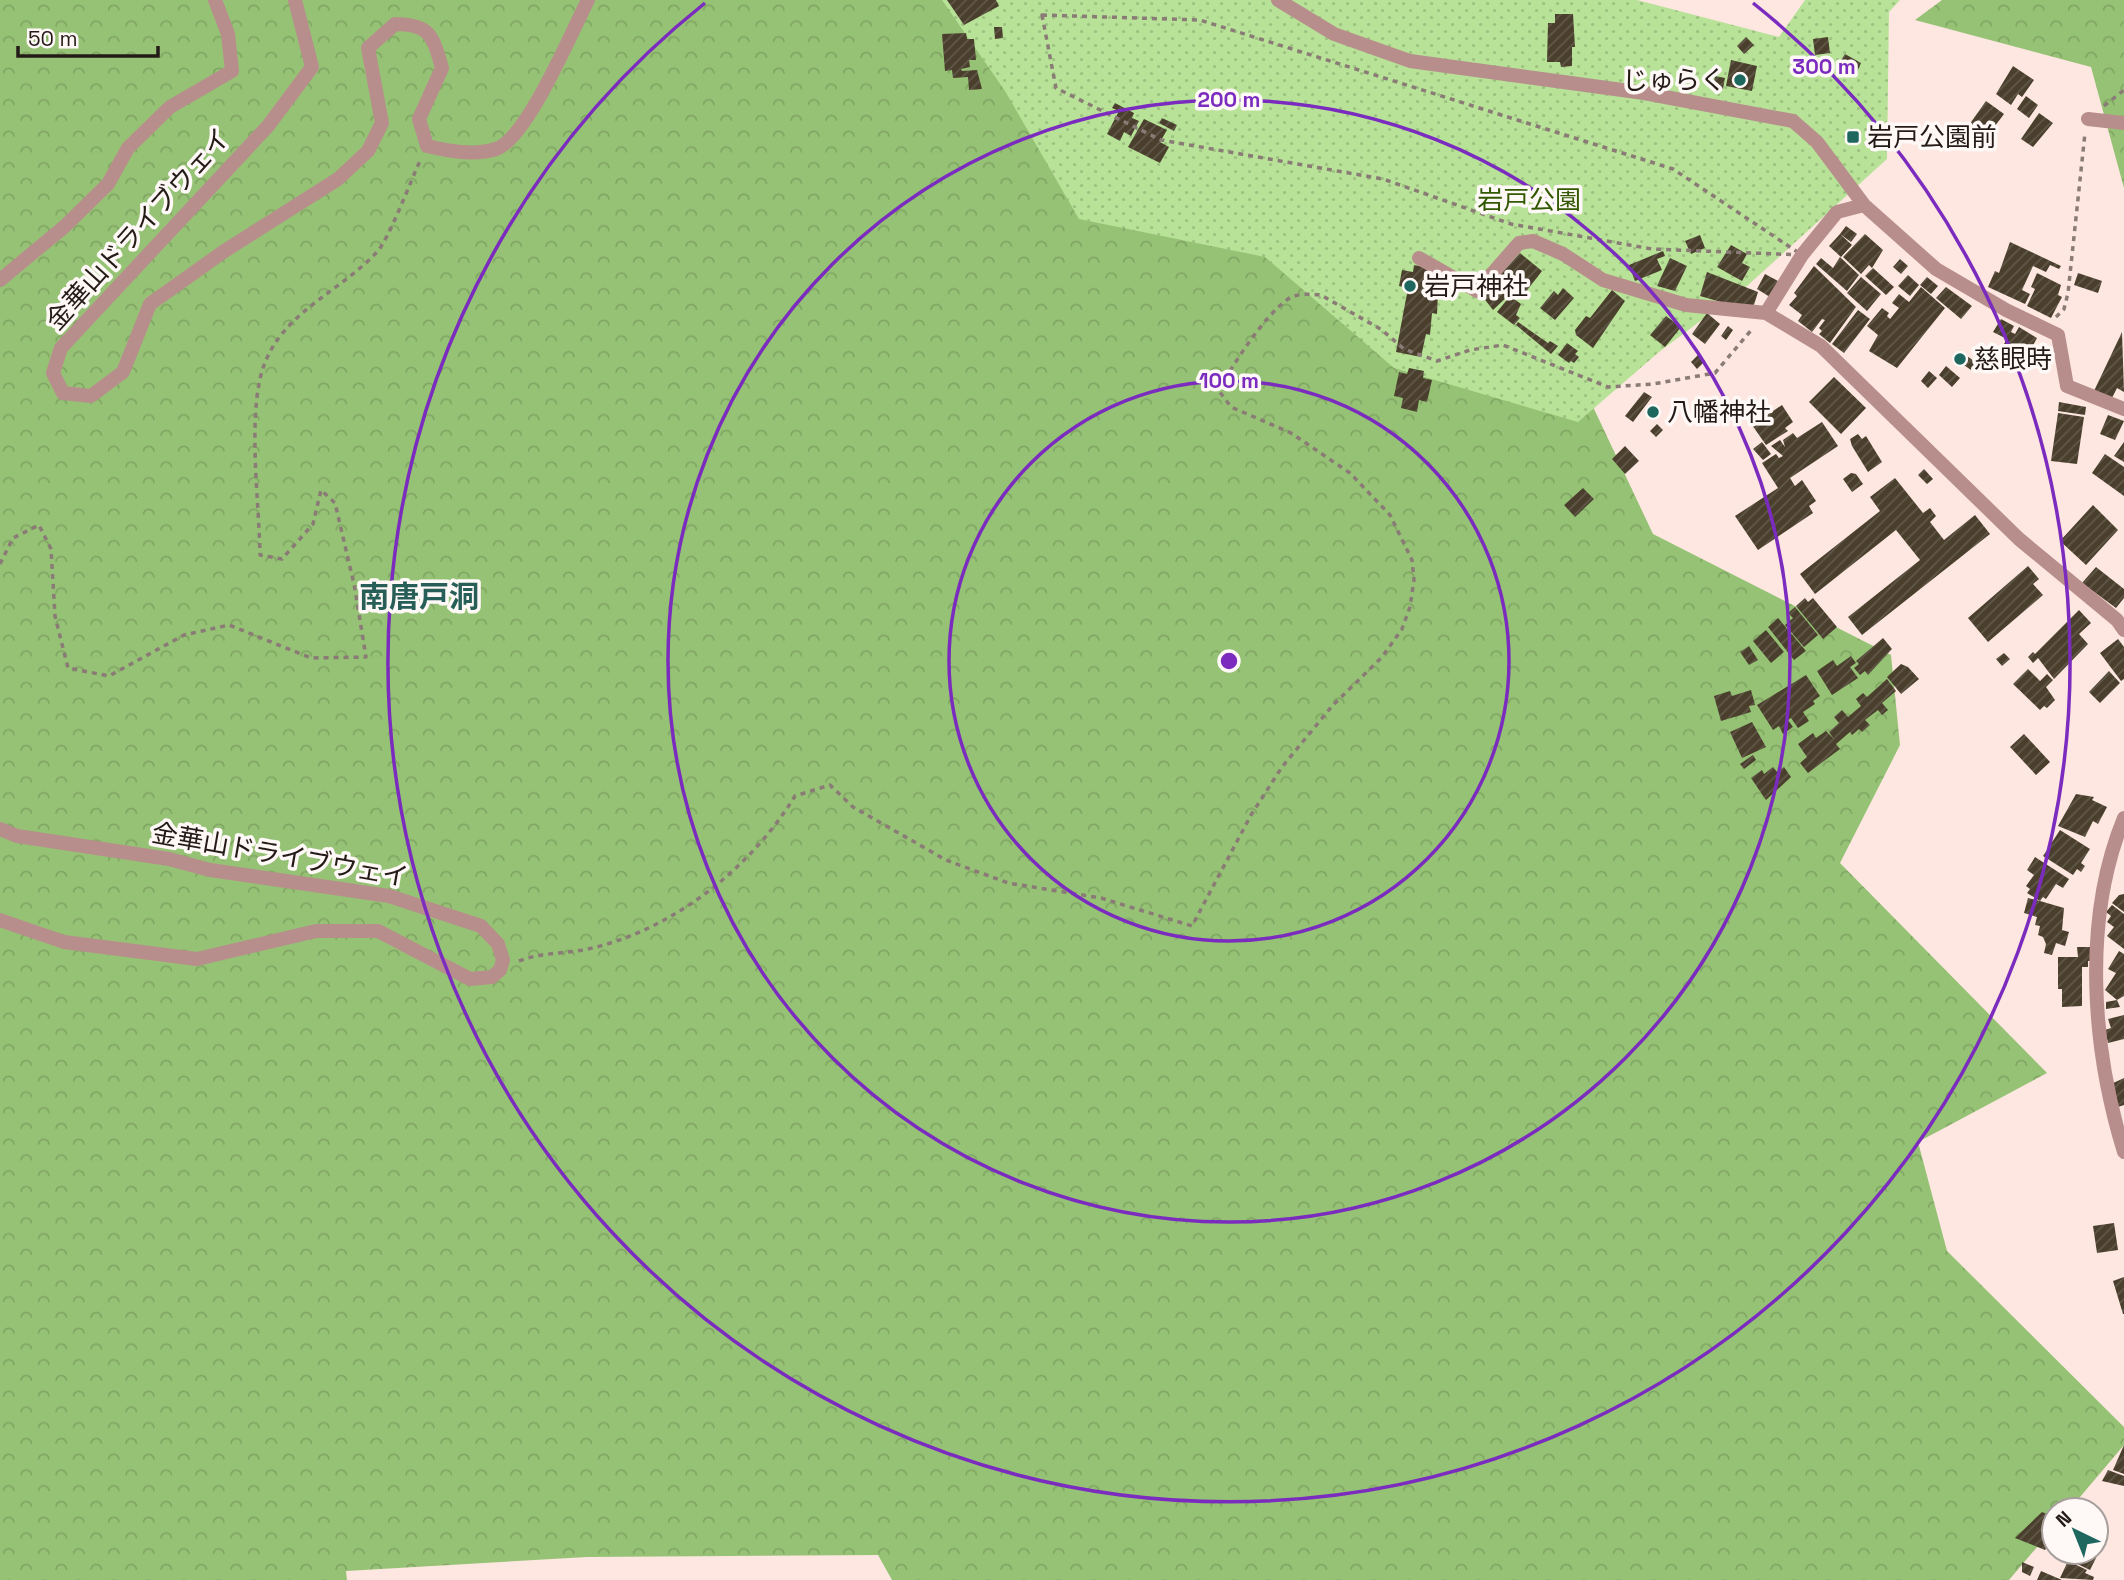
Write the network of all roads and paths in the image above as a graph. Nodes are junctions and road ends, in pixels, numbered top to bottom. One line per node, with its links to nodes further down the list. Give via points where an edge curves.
1 (215, 0): 12 (street, 金華山ドライブウェイ, via 228,34 232,71 170,107 128,148 107,184 64,228)
2 (295, 0): 8 (street, 金華山ドライブウェイ, via 313,67 268,126 61,348 53,373 63,393 91,396 123,372 150,304 338,179 368,151 382,123 368,48 395,24 416,24 434,38 443,68 419,119)
3 (588, 0): 8 (street, via 528,119 498,149 453,153)
4 (1278, 0): 9 (street, via 1334,34 1410,61 1644,93 1793,121 1817,142)
5 (2124, 90): 6 (path)
6 (2088, 119): 7 (street); 14 (path, via 2064,309)
7 (2124, 123)
8 (427, 146): 16 (path, via 379,251 304,309 275,342 260,377 256,405 260,555 282,559 313,524 321,490 335,503 366,657 311,658 229,625 184,635 109,676 68,668 55,616 51,550 39,525 13,538)
9 (1864, 205): 10 (street, via 1838,212); 14 (street, via 1936,269)
10 (1802, 255): 10 (path, via 1673,169 1200,20 1042,15 1056,88 1161,140 1383,179 1511,224 1652,248); 13 (street)
11 (1419, 258): 13 (street, via 1477,291 1520,243 1533,241 1603,280 1686,305)
12 (0, 280)
13 (1766, 313): 17 (street, via 1821,346 2018,539); 21 (path, via 1715,373 1608,387 1503,345 1437,361 1404,349 1382,330 1321,295 1289,298 1262,325 1219,391 1231,407 1291,433 1350,473 1390,516 1412,560 1414,580 1402,629 1282,767 1192,926 1101,898 1008,883 946,860 853,807 830,785 795,796 777,825 727,877 683,909 641,931 588,949 533,956)
14 (2044, 328): 15 (street, via 2058,335 2067,386)
15 (2124, 409)
16 (0, 564)
17 (2124, 630)
18 (2124, 818): 22 (street, via 2101,903 2096,1027 2111,1112)
19 (0, 829): 21 (street, 金華山ドライブウェイ, via 17,836 169,859 210,870 389,896 481,926 498,944)
20 (0, 920): 21 (street, via 64,942 197,959 316,931 378,931 470,979 492,977)
21 (501, 968)
22 (2124, 1152)

